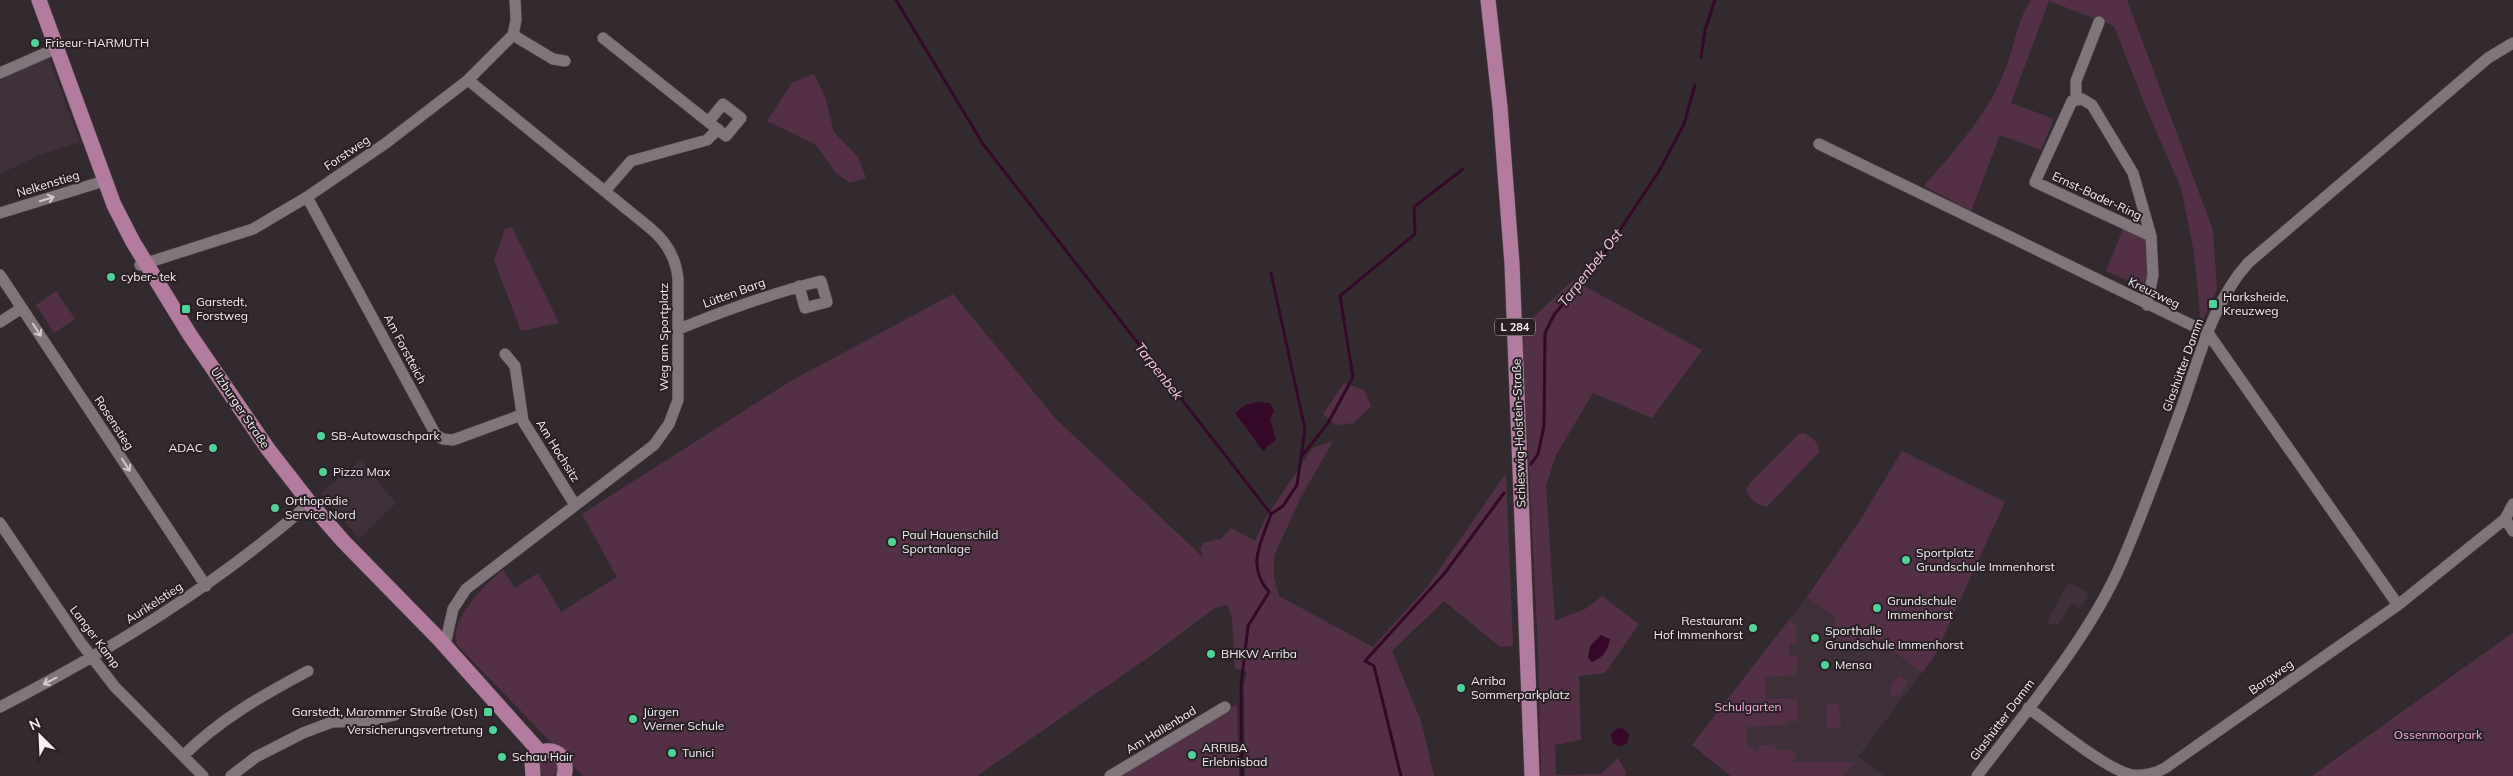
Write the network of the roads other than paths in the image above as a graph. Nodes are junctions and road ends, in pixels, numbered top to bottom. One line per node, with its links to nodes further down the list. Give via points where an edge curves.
1 (39, 0): 8 (main road, Ulzburger Straße)
2 (515, 0): 5 (street)
3 (1488, 0): 51 (main road, Schleswig-Holstein-Straße / L 284, via 1512,264)
4 (2099, 22): 12 (street, Ernst-Bader-Ring, via 2076,81)
5 (513, 35): 9 (street, via 553,59); 11 (street, Forstweg)
6 (603, 38): 15 (street, via 713,125 707,140 631,161)
7 (2513, 43): 26 (street, Glashütter Damm, via 2488,58 2248,263 2234,278)
8 (56, 48): 10 (street); 14 (main road, Ulzburger Straße)
9 (565, 61)
10 (0, 73)
11 (468, 80): 15 (street, Weg am Sportplatz); 16 (street, Forstweg, via 402,132)
12 (2076, 98): 18 (street, Ernst-Bader-Ring, via 2092,104 2133,173); 18 (street, Ernst-Bader-Ring, via 2069,104 2035,182)
13 (1819, 144): 22 (street, Kreuzweg)
14 (104, 182): 17 (street, Nelkenstieg, one-way to 14); 19 (main road, Ulzburger Straße)
15 (605, 191): 25 (street, Weg am Sportplatz, via 656,232 671,252 678,279)
16 (307, 197): 19 (street, Forstweg, via 253,229); 28 (street, Am Forstteich, via 436,435 453,440)
17 (0, 213)
18 (2151, 236): 22 (street, Ernst-Bader-Ring, via 2153,275)
19 (143, 263): 29 (main road, Ulzburger Straße, via 268,449)
20 (0, 275): 23 (street, Rosenstieg)
21 (799, 286): 25 (street, Lütten Barg, via 754,299)
22 (2147, 305): 26 (street, Kreuzweg)
23 (22, 308): 24 (street); 35 (street, Rosenstieg, one-way to 35)
24 (0, 322)
25 (679, 329): 31 (street, Weg am Sportplatz, via 678,394 669,424 650,449)
26 (2208, 333): 36 (street); 42 (street, Glashütter Damm, via 2120,566 2090,622)
27 (505, 354): 28 (street, Am Hochsitz, via 515,366)
28 (521, 415): 31 (street, Am Hochsitz)
29 (310, 503): 35 (street, Aurikelstieg); 37 (main road, Ulzburger Straße)
30 (2513, 504): 32 (street, Bargweg)
31 (575, 506): 37 (street, Weg am Sportplatz, via 466,589 453,609)
32 (2505, 518): 34 (street); 36 (street, Bargweg)
33 (0, 523): 38 (street, Langer Kamp)
34 (2513, 531)
35 (206, 586): 38 (street, Aurikelstieg)
36 (2398, 605): 53 (street, Bargweg)
37 (444, 645): 44 (main road, Ulzburger Straße)
38 (93, 658): 40 (street, Aurikelstieg, one-way to 40); 45 (street, Langer Kamp, via 133,707)
39 (308, 671): 45 (street, via 233,714)
40 (0, 707)
41 (1225, 707): 50 (street, Am Hallenbad)
42 (2028, 708): 52 (street, Glashütter Damm); 53 (street, Bargweg, via 2114,768 2133,775)
43 (395, 714): 47 (street, via 368,721 332,722 256,757)
44 (540, 752): 48 (main road, via 532,761); 49 (main road, via 551,750 560,755 566,764)
45 (183, 756): 46 (street, Langer Kamp)
46 (203, 776)
47 (231, 776)
48 (533, 776)
49 (564, 776)
50 (1110, 776)
51 (1532, 776)
52 (1977, 776)
53 (2150, 776)

